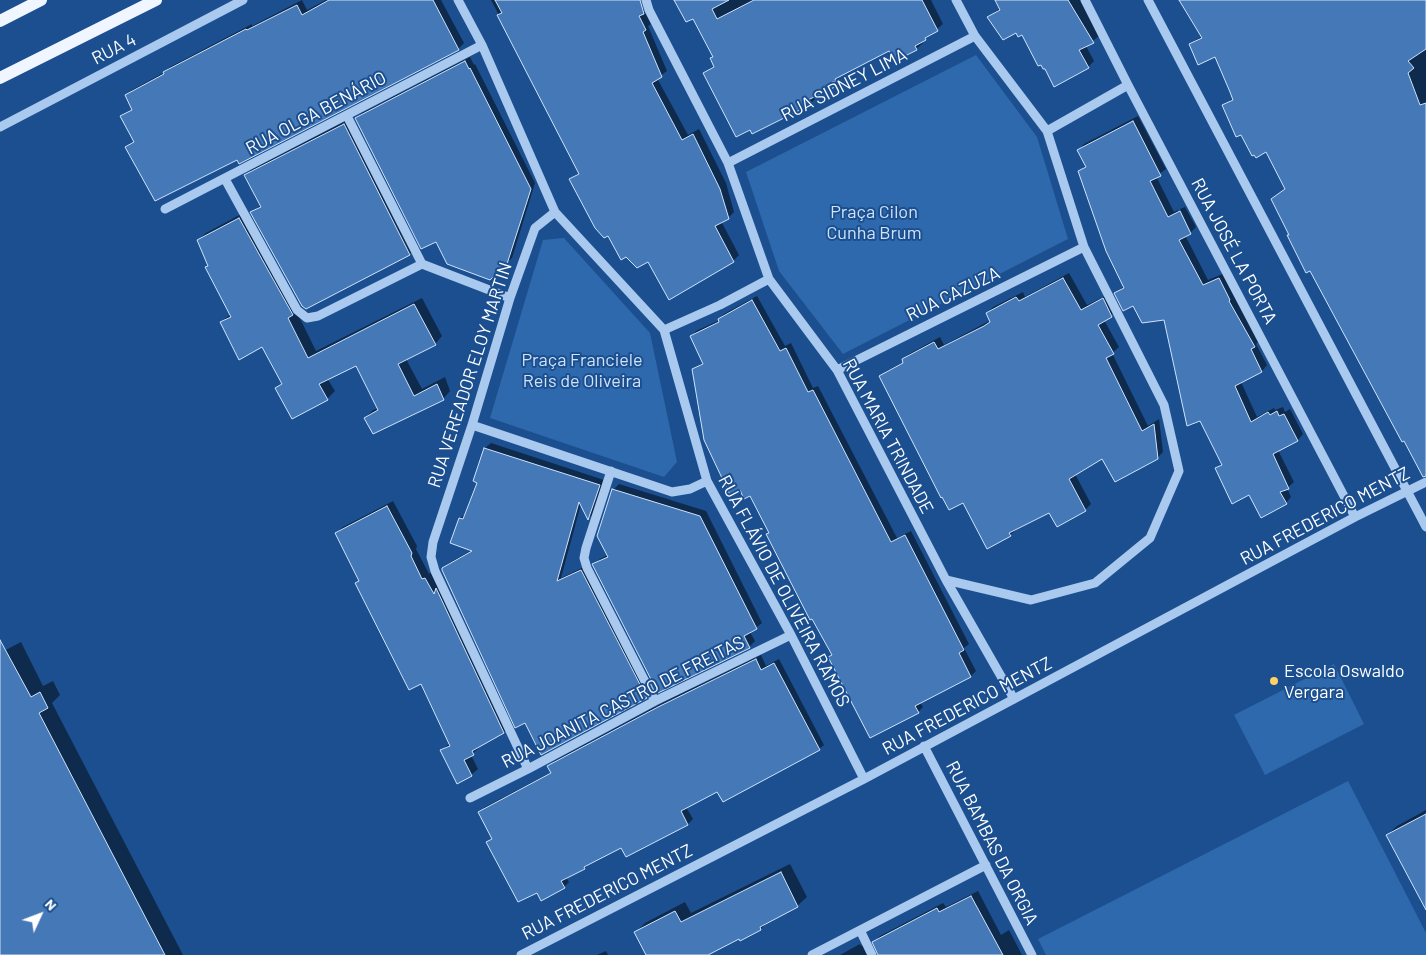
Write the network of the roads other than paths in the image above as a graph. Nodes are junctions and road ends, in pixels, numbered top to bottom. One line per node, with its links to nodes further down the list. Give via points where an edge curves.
1 (42, 0): 9 (main road)
2 (156, 0): 12 (main road)
3 (244, 0): 15 (street, RUA 4)
4 (458, 0): 11 (street, RUA FLÁVIO DE OLIVEIRA RAMOS)
5 (646, 0): 17 (street, RUA MARIA TRINDADE)
6 (956, 0): 10 (street)
7 (1085, 0): 13 (street, RUA JOSÉ LA PORTA)
8 (1148, 0): 31 (street)
9 (0, 22)
10 (975, 36): 16 (street); 17 (street, RUA SIDNEY LIMA)
11 (482, 45): 14 (street, RUA OLGA BENÁRIO); 20 (street, RUA FLÁVIO DE OLIVEIRA RAMOS)
12 (0, 78)
13 (1128, 85): 16 (street); 32 (street, RUA JOSÉ LA PORTA)
14 (347, 116): 18 (street, RUA OLGA BENÁRIO); 22 (street)
15 (0, 126)
16 (1047, 131): 21 (street)
17 (728, 163): 23 (street, RUA MARIA TRINDADE)
18 (225, 179): 19 (street, RUA OLGA BENÁRIO); 22 (street, via 297,310 307,318 318,316)
19 (165, 209)
20 (555, 212): 24 (street, RUA VEREADOR ELOY MARTIN, via 536,228); 25 (street, RUA FLÁVIO DE OLIVEIRA RAMOS)
21 (1084, 247): 26 (street, RUA CAZUZA); 34 (street, via 1164,405 1179,471 1150,538 1095,583 1031,600)
22 (422, 264): 24 (street)
23 (769, 279): 25 (street); 26 (street, RUA MARIA TRINDADE)
24 (510, 298): 27 (street, RUA VEREADOR ELOY MARTIN)
25 (664, 330): 29 (street, RUA FLÁVIO DE OLIVEIRA RAMOS)
26 (837, 370): 34 (street, RUA MARIA TRINDADE)
27 (472, 425): 28 (street); 39 (street, RUA VEREADOR ELOY MARTIN, via 433,542 431,557)
28 (611, 471): 29 (street, via 672,492 690,489); 37 (street, via 584,558)
29 (707, 481): 35 (street, RUA FLÁVIO DE OLIVEIRA RAMOS)
30 (1426, 482): 31 (street, RUA FREDERICO MENTZ)
31 (1407, 491): 32 (street, RUA FREDERICO MENTZ); 33 (street)
32 (1355, 517): 36 (street, RUA FREDERICO MENTZ)
33 (1426, 527)
34 (946, 580): 36 (street, RUA MARIA TRINDADE)
35 (791, 635): 37 (street, RUA JOANITA CASTRO DE FREITAS); 40 (street, RUA FLÁVIO DE OLIVEIRA RAMOS)
36 (1014, 699): 38 (street, RUA FREDERICO MENTZ)
37 (655, 701): 39 (street, RUA JOANITA CASTRO DE FREITAS)
38 (924, 746): 40 (street, RUA FREDERICO MENTZ); 42 (street, RUA BAMBAS DA ORGIA)
39 (528, 769): 41 (street, RUA JOANITA CASTRO DE FREITAS)
40 (864, 779): 44 (street, RUA FREDERICO MENTZ)
41 (470, 798)
42 (986, 865): 43 (street); 47 (street, RUA BAMBAS DA ORGIA)
43 (860, 930): 45 (street); 46 (street)
44 (521, 955)
45 (812, 955)
46 (872, 955)
47 (1032, 955)

